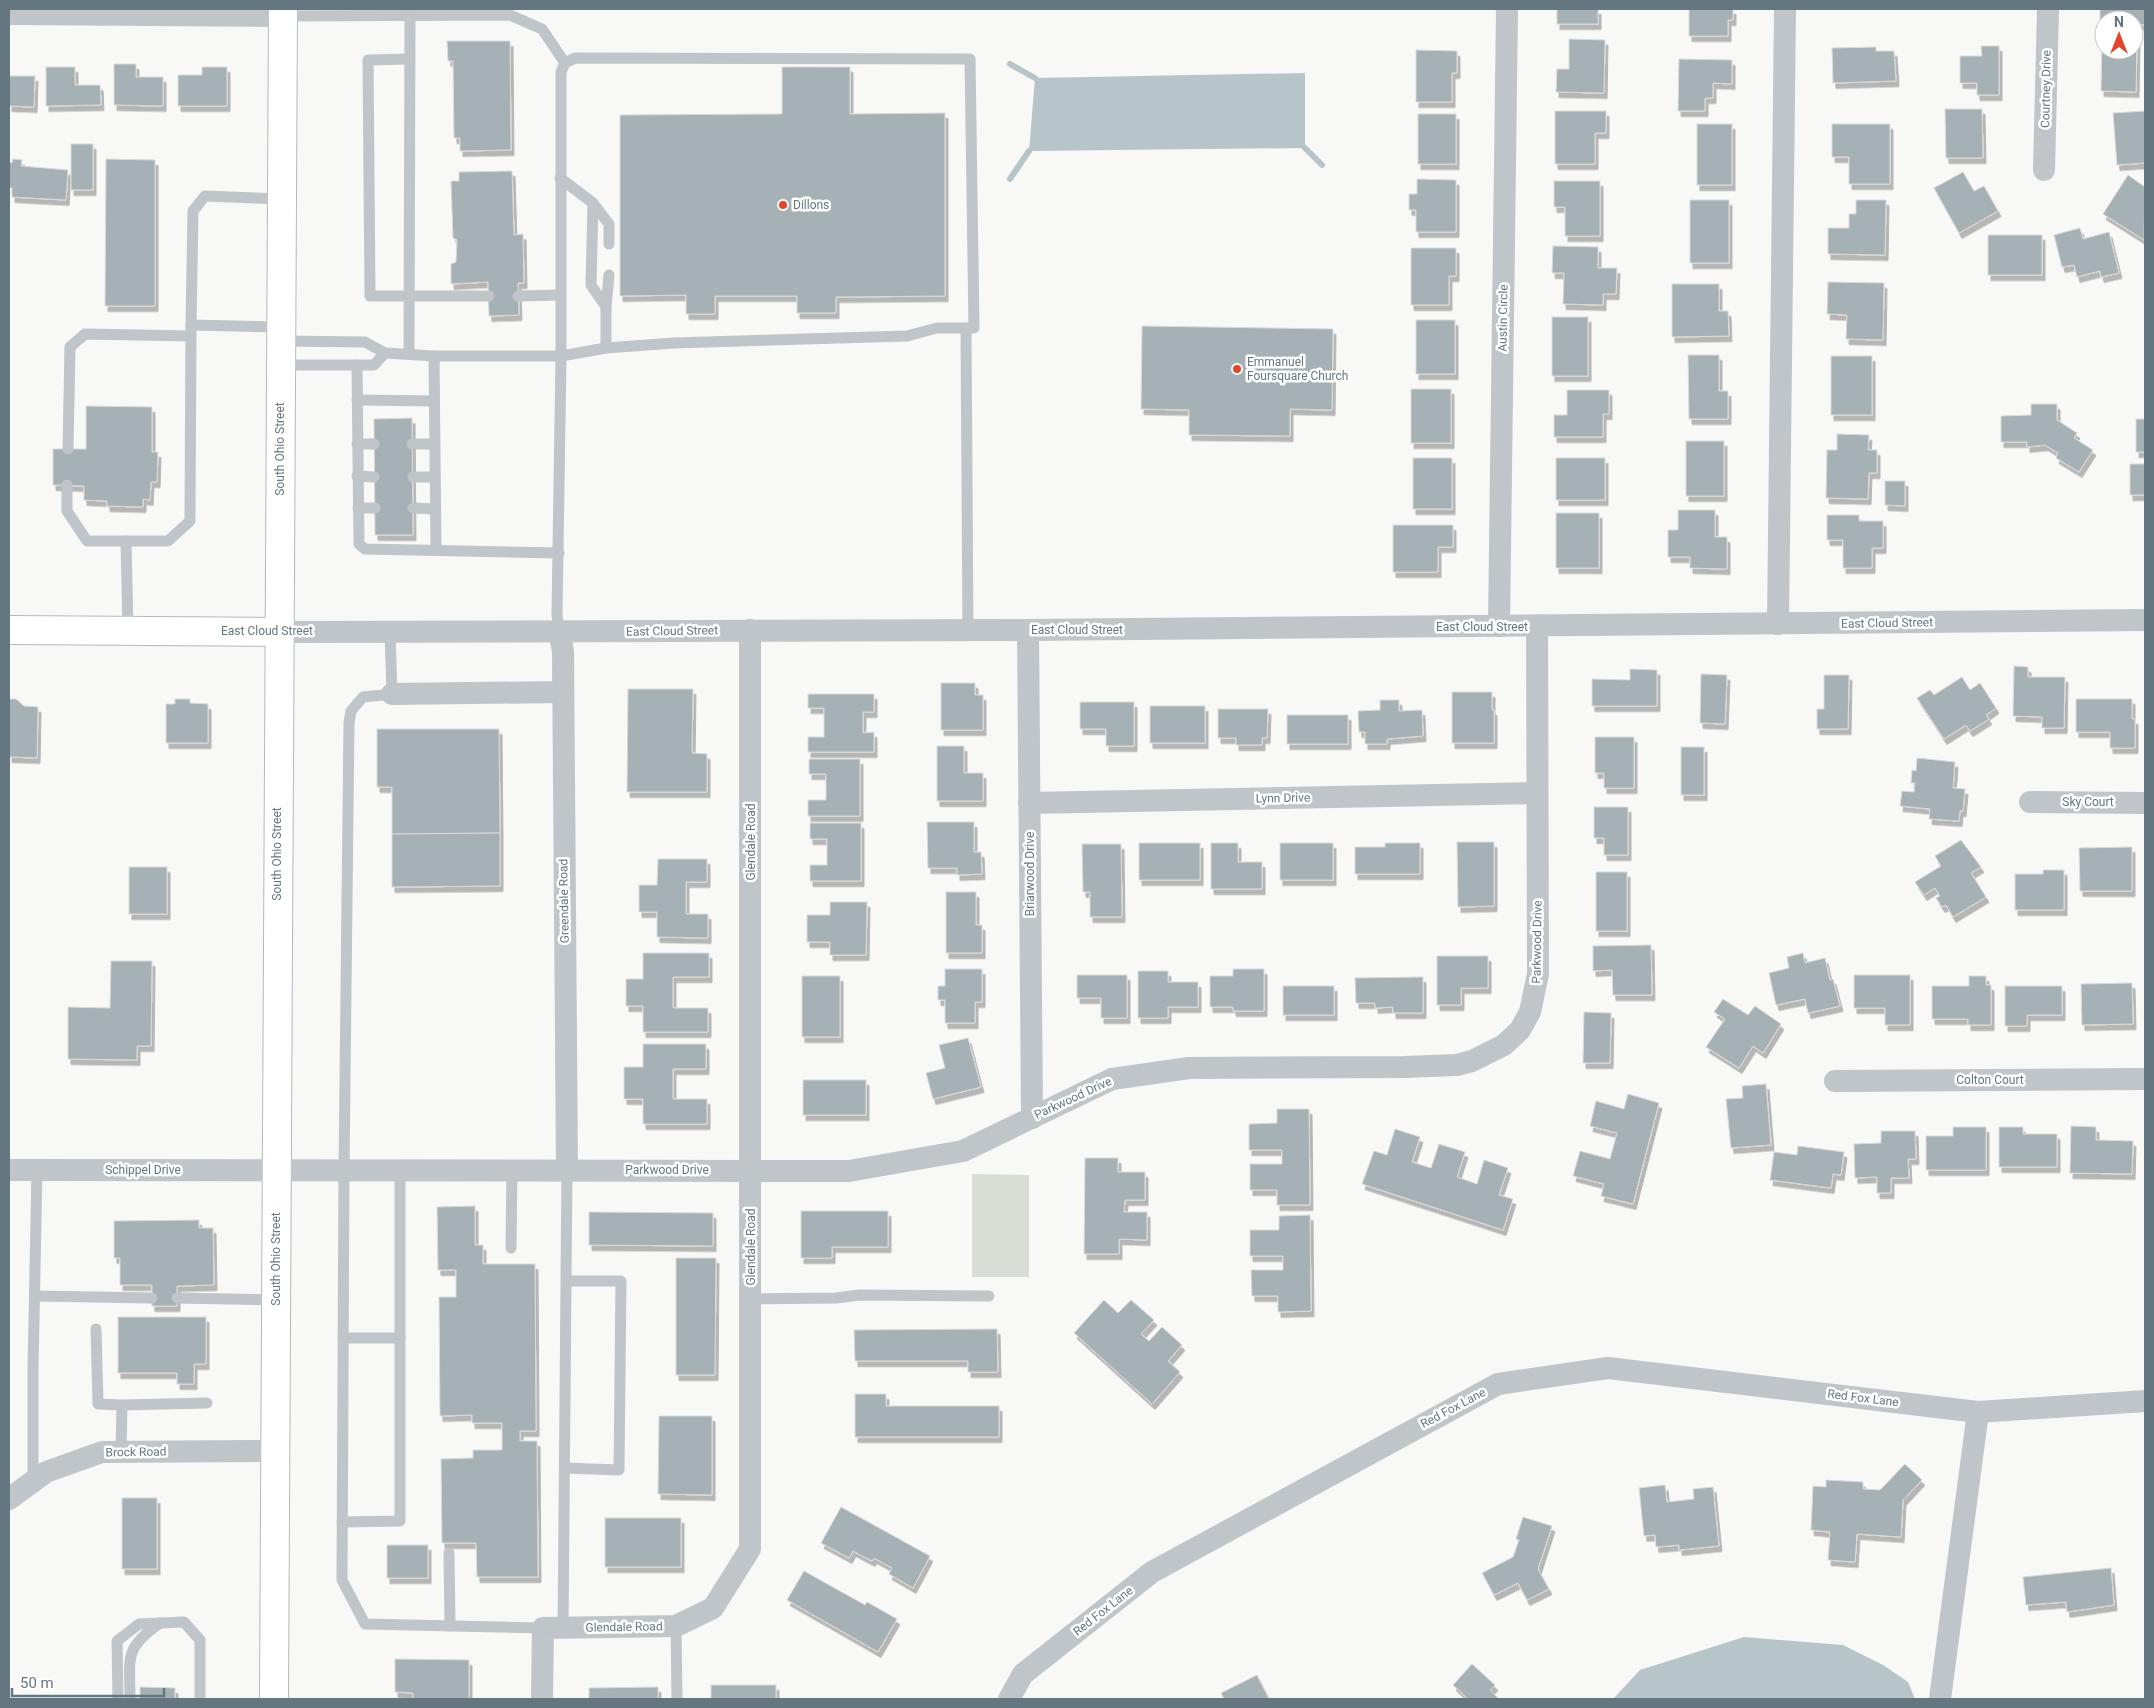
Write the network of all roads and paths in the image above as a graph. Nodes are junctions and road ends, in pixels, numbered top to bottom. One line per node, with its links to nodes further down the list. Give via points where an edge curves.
1 (1507, 9): 50 (street, Austin Circle)
2 (1785, 9): 49 (street)
3 (2048, 9): 9 (street, Courtney Drive)
4 (283, 12): 5 (street); 6 (lane); 11 (main road, South Ohio Street)
5 (9, 14)
6 (410, 16): 7 (lane); 8 (lane, via 510,15 542,29)
7 (409, 59): 16 (lane); 16 (lane, via 368,60 370,296)
8 (565, 63): 10 (lane, via 561,72); 20 (lane, via 574,58 970,59 974,328)
9 (2044, 170)
10 (560, 178): 12 (lane); 15 (lane)
11 (281, 199): 21 (lane, via 205,196 193,211); 22 (main road, South Ohio Street)
12 (593, 203): 13 (lane, via 609,224); 19 (lane, via 591,285)
13 (609, 244)
14 (609, 275): 19 (lane)
15 (560, 295): 18 (lane); 27 (lane)
16 (409, 296): 17 (lane); 25 (lane)
17 (489, 296)
18 (518, 296)
19 (606, 307): 23 (lane)
20 (966, 328): 23 (lane, via 937,328 907,336); 57 (lane)
21 (191, 331): 22 (lane); 35 (lane, via 85,334 70,347); 45 (lane, via 190,521 168,541)
22 (280, 345): 24 (lane, via 365,342); 28 (lane); 58 (main road, South Ohio Street)
23 (606, 348): 27 (lane)
24 (385, 353): 25 (lane); 28 (lane, via 374,365)
25 (409, 354): 26 (lane)
26 (434, 356): 27 (lane); 30 (lane)
27 (561, 356): 47 (lane)
28 (357, 365): 29 (lane)
29 (357, 400): 30 (lane); 31 (lane)
30 (434, 400): 34 (lane)
31 (358, 444): 32 (lane); 36 (lane)
32 (374, 444)
33 (412, 444): 34 (lane)
34 (434, 444): 39 (lane)
35 (68, 449)
36 (358, 476): 37 (lane); 41 (lane)
37 (374, 477)
38 (413, 477): 39 (lane)
39 (434, 478): 44 (lane)
40 (67, 485): 45 (lane, via 67,511 87,541)
41 (358, 508): 42 (lane); 46 (lane, via 358,544 365,549)
42 (375, 508)
43 (413, 508): 44 (lane)
44 (435, 508): 46 (lane)
45 (126, 541): 55 (lane)
46 (436, 549): 47 (lane)
47 (559, 553): 59 (lane, via 556,614)
48 (2145, 620): 49 (street, East Cloud Street)
49 (1778, 624): 51 (street, East Cloud Street)
50 (1499, 626): 51 (street, East Cloud Street); 54 (street, East Cloud Street)
51 (1537, 627): 62 (street, Parkwood Drive)
52 (9, 630): 55 (main road, East Cloud Street)
53 (750, 630): 57 (street, East Cloud Street); 59 (street, East Cloud Street); 76 (street, Glendale Road)
54 (1028, 630): 57 (street, East Cloud Street); 64 (street, Briarwood Drive)
55 (128, 631): 58 (main road, East Cloud Street)
56 (390, 631): 58 (street, East Cloud Street); 59 (street, East Cloud Street); 61 (lane)
57 (968, 631)
58 (278, 632): 74 (main road, South Ohio Street)
59 (560, 632): 60 (street, Greendale Road)
60 (562, 692): 61 (street); 71 (street, Greendale Road)
61 (392, 694): 75 (lane, via 363,697 351,711 349,723)
62 (1536, 793): 64 (street, Lynn Drive); 68 (street, Parkwood Drive, via 1538,974 1530,1012 1520,1030 1504,1045 1486,1056 1457,1065 1189,1068 1112,1078)
63 (2030, 802): 65 (street, Sky Court)
64 (1030, 803): 68 (street, Briarwood Drive)
65 (2145, 803)
66 (2145, 1079): 67 (street, Colton Court)
67 (1835, 1081)
68 (1032, 1118): 76 (street, Parkwood Drive, via 963,1151 849,1171)
69 (400, 1169): 70 (street, Parkwood Drive); 75 (street, Parkwood Drive); 87 (lane)
70 (512, 1169): 71 (street, Parkwood Drive); 77 (lane)
71 (567, 1169): 76 (street, Parkwood Drive); 78 (lane)
72 (9, 1170): 73 (street, Schippel Drive)
73 (38, 1170): 74 (street, Schippel Drive); 79 (lane)
74 (276, 1170): 75 (street, Parkwood Drive); 84 (main road, South Ohio Street)
75 (344, 1170): 86 (lane)
76 (751, 1170): 83 (street, Glendale Road)
77 (511, 1248)
78 (567, 1281): 94 (lane); 94 (lane, via 621,1281 620,1460 619,1470)
79 (34, 1296): 81 (lane); 95 (lane)
80 (989, 1296): 83 (lane, via 859,1294 836,1298)
81 (152, 1298)
82 (177, 1298): 84 (lane)
83 (751, 1299): 101 (street, Glendale Road, via 750,1549 713,1608)
84 (276, 1300): 93 (main road, South Ohio Street)
85 (96, 1329): 90 (lane, via 98,1404)
86 (343, 1338): 87 (lane); 97 (lane)
87 (400, 1338): 97 (lane, via 400,1521)
88 (2145, 1401): 91 (street, Red Fox Lane)
89 (207, 1403): 90 (lane)
90 (122, 1404): 92 (lane)
91 (1978, 1412): 109 (street, Red Fox Lane, via 1608,1368 1498,1384 1152,1572 1023,1674); 110 (street)
92 (121, 1452): 93 (street, Brock Road); 95 (street, Brock Road, via 102,1452 46,1472)
93 (275, 1452): 106 (main road, South Ohio Street)
94 (565, 1468): 102 (lane)
95 (33, 1482): 96 (street, Brock Road)
96 (9, 1500)
97 (342, 1522): 100 (lane, via 342,1580 365,1624)
98 (449, 1553): 100 (lane)
99 (161, 1622): 103 (lane, via 139,1624 117,1641); 104 (lane, via 142,1636 130,1652); 105 (lane, via 184,1622 200,1640)
100 (450, 1626): 102 (lane)
101 (676, 1626): 102 (street, Glendale Road); 108 (lane)
102 (553, 1628): 107 (street)
103 (118, 1699)
104 (130, 1699)
105 (200, 1699)
106 (274, 1699)
107 (542, 1699)
108 (677, 1699)
109 (1009, 1699)
110 (1940, 1699)

